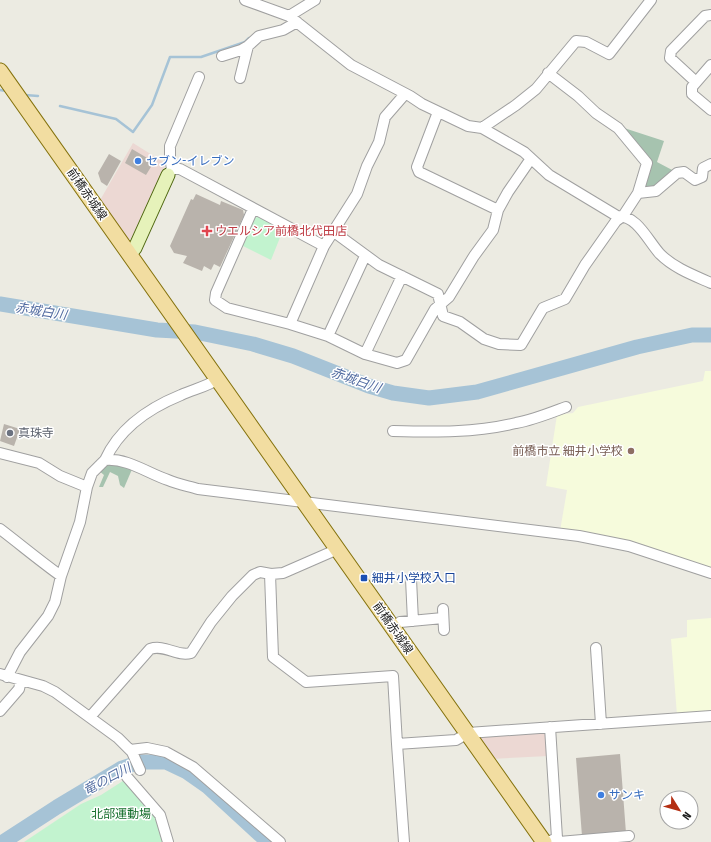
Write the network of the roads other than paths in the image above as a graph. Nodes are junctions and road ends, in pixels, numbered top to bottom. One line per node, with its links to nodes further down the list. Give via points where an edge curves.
1 (245, 0): 5 (street)
2 (316, 0): 5 (street)
3 (651, 0): 10 (street, via 610,54 586,42 576,41)
4 (711, 15): 13 (street, via 705,16 671,51 670,58)
5 (293, 19): 6 (street, via 283,30 259,36); 14 (street, via 351,65)
6 (248, 46): 7 (street); 12 (street)
7 (222, 56)
8 (711, 65): 13 (street)
9 (0, 71): 27 (main road, 前橋赤城線)
10 (548, 73): 17 (street, via 536,89); 21 (street, via 596,114 618,128 647,163)
11 (199, 77): 20 (street, via 170,146)
12 (240, 78)
13 (696, 82): 15 (street, via 692,87 692,94)
14 (405, 94): 16 (street); 25 (street, via 385,117 379,142 366,166 357,194)
15 (711, 110)
16 (438, 112): 17 (street, via 468,126); 23 (street, via 417,167 419,172)
17 (482, 128): 18 (street, via 524,152)
18 (530, 160): 23 (street); 24 (street, via 550,176 617,216)
19 (711, 164): 21 (street, via 704,168 702,177 695,180 684,172 677,172 656,191)
20 (170, 172): 22 (street, via 180,170); 27 (street)
21 (638, 193): 24 (street)
22 (253, 209): 26 (street); 32 (street, via 216,293 216,300 227,308)
23 (498, 210): 31 (street, via 493,230 449,297)
24 (624, 216): 30 (street, via 637,226 660,254 674,266); 31 (street, via 616,221 565,299 543,308 521,345 499,344 484,339 460,322 444,316)
25 (334, 232): 26 (street); 28 (street)
26 (324, 246): 32 (street)
27 (130, 254): 35 (main road, 前橋赤城線)
28 (365, 256): 29 (street); 33 (street)
29 (402, 276): 31 (street, via 438,294); 34 (street)
30 (711, 283)
31 (441, 304): 34 (street, via 435,309 406,360 397,363)
32 (290, 324): 33 (street)
33 (328, 336): 34 (street)
34 (365, 354)
35 (218, 380): 39 (street, via 147,411 118,437); 41 (main road, 前橋赤城線)
36 (566, 407): 37 (street, via 516,424 445,432)
37 (393, 431)
38 (0, 453): 40 (street, via 39,463 60,476)
39 (105, 460): 40 (street, via 92,473); 41 (street, via 112,459 131,464 168,480 198,489)
40 (87, 487): 46 (street, via 80,522)
41 (305, 502): 43 (main road, 前橋赤城線); 44 (street, via 579,536 629,546)
42 (0, 529): 46 (street)
43 (338, 550): 45 (street, via 283,573); 49 (main road, 前橋赤城線)
44 (711, 572)
45 (270, 574): 56 (street, via 260,572 253,575 211,622 191,653 185,655 160,647 150,649); 60 (street, via 273,656 306,682 393,676)
46 (61, 576): 52 (street, via 55,602 48,616)
47 (411, 579): 48 (street)
48 (413, 621): 49 (street, via 400,622); 50 (street, via 443,614)
49 (393, 628): 59 (main road, 前橋赤城線)
50 (444, 630)
51 (596, 648): 57 (street)
52 (4, 675): 53 (street)
53 (21, 680): 54 (street, via 19,689); 56 (street, via 55,692)
54 (0, 711)
55 (711, 716): 57 (street)
56 (90, 717): 61 (street)
57 (601, 724): 58 (street)
58 (550, 727): 59 (street); 65 (street)
59 (468, 733): 60 (street, via 456,740); 65 (main road, 前橋赤城線)
60 (397, 744): 68 (street)
61 (131, 751): 62 (street); 67 (street, via 146,748 166,752 193,767)
62 (139, 769)
63 (127, 777): 66 (street, via 160,815)
64 (629, 836): 65 (street, via 559,842)
65 (551, 840): 69 (street)
66 (168, 842)
67 (280, 842)
68 (404, 842)
69 (548, 842)

